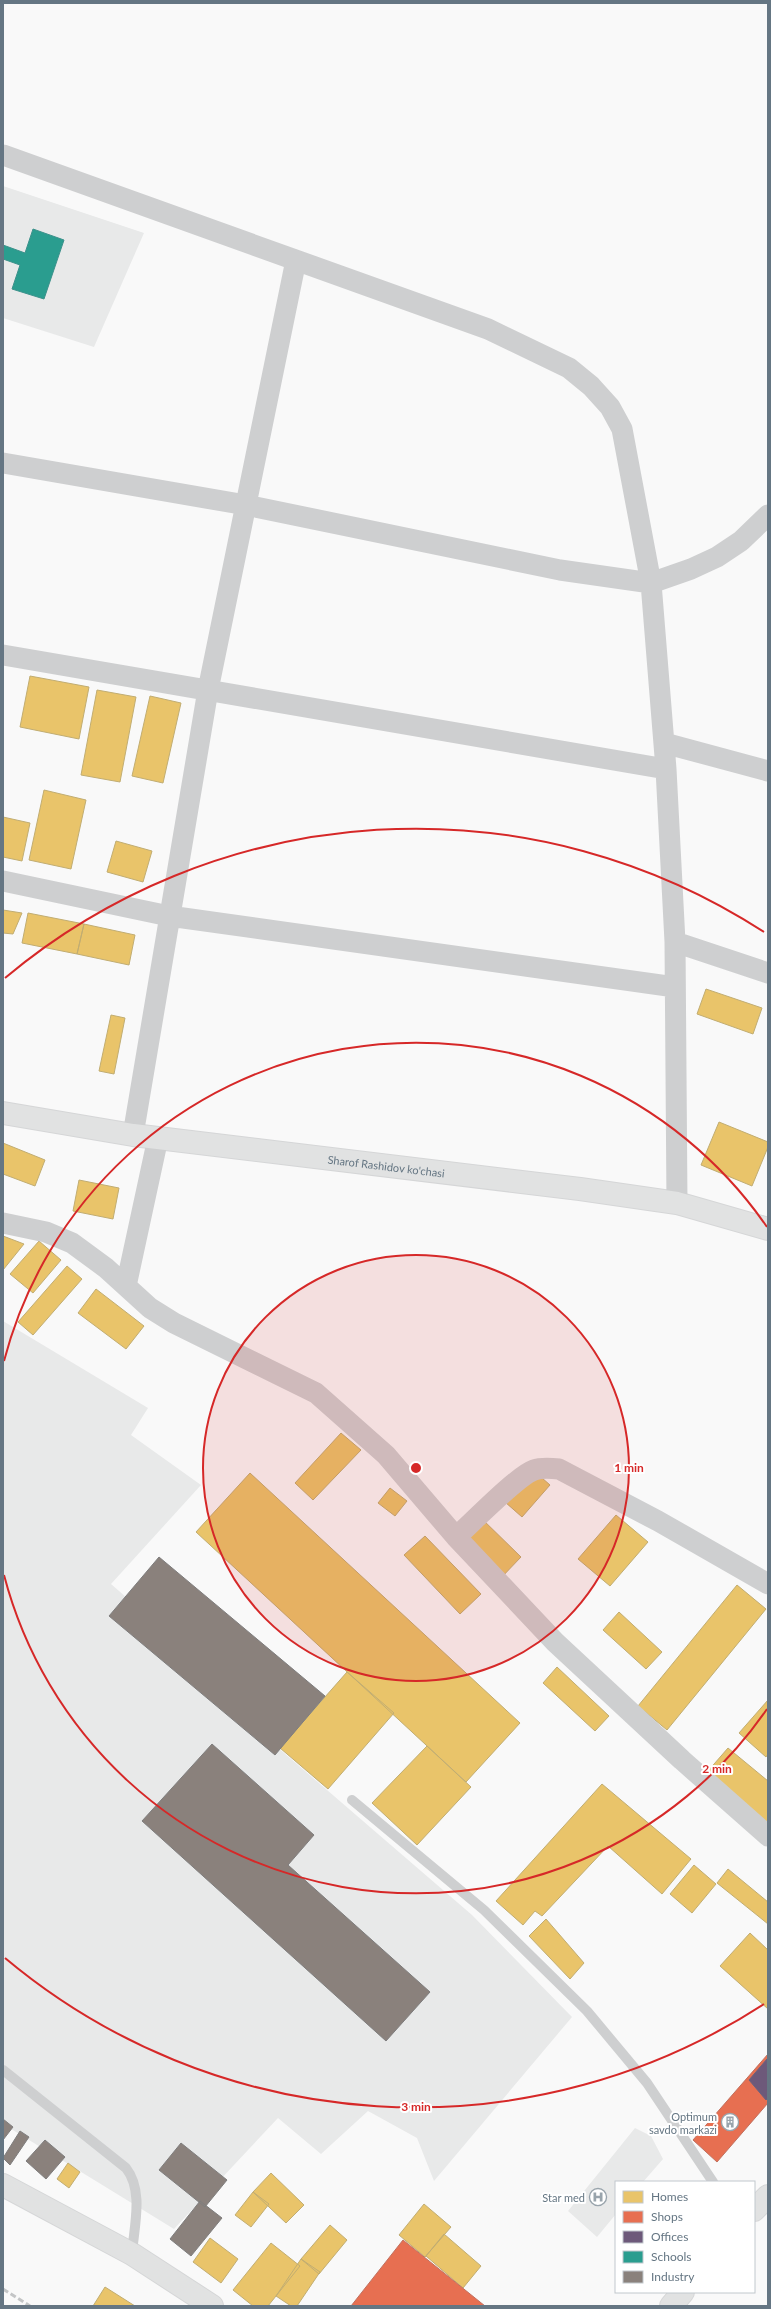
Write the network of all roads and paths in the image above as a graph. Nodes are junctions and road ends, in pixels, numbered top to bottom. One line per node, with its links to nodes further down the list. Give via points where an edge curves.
1 (3, 155): 2 (street)
2 (296, 260): 4 (street); 6 (street, via 488,329 569,368 592,386 610,406 622,429)
3 (3, 463): 4 (street)
4 (246, 505): 6 (street, via 560,570); 8 (street)
5 (768, 514): 6 (street, via 741,541 717,557)
6 (651, 583): 9 (street)
7 (3, 655): 8 (street)
8 (208, 690): 10 (street); 13 (street)
9 (664, 743): 10 (street); 11 (street)
10 (666, 769): 14 (street)
11 (768, 771)
12 (3, 881): 13 (street)
13 (170, 916): 16 (street); 18 (street)
14 (675, 942): 15 (street); 16 (street)
15 (768, 973)
16 (675, 987): 20 (street)
17 (3, 1113): 18 (main road, Sharof Rashidov ko'chasi)
18 (133, 1135): 19 (main road, Sharof Rashidov ko'chasi)
19 (158, 1138): 20 (main road, Sharof Rashidov ko'chasi); 23 (street)
20 (677, 1203): 22 (main road, Sharof Rashidov ko'chasi)
21 (3, 1222): 23 (street, via 46,1232 72,1243)
22 (768, 1230)
23 (126, 1286): 24 (street, via 150,1308 174,1323 316,1393 386,1456)
24 (456, 1537): 25 (street, via 534,1470 559,1469 658,1521); 27 (street, via 555,1642)
25 (768, 1584)
26 (352, 1800): 29 (lane, via 484,1910 587,2011 646,2083)
27 (768, 1836)
28 (3, 2070): 31 (lane, via 126,2168 134,2178 137,2190)
29 (711, 2181)
30 (3, 2185): 31 (main road)
31 (132, 2254): 33 (main road)
32 (682, 2293): 34 (main road)
33 (212, 2306)
34 (671, 2306)

